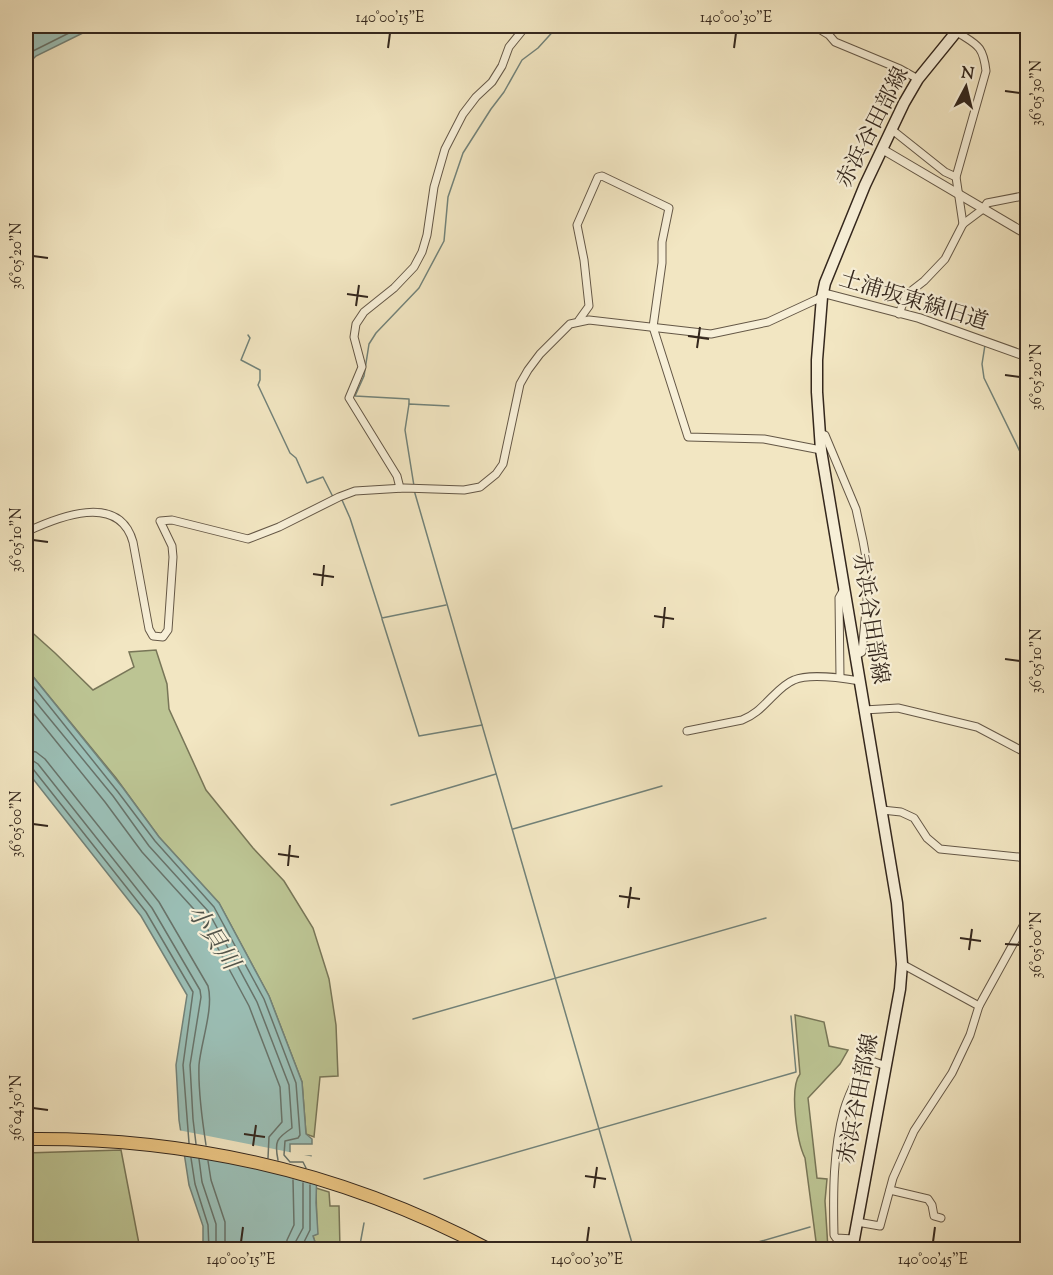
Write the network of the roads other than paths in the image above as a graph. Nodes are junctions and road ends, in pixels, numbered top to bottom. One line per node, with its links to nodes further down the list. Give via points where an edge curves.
1 (526, 26): 20 (street, via 509,47 492,82 463,114 445,149 427,235 414,267 356,324 354,337 362,367 349,398 397,476)
2 (814, 26): 4 (street, via 835,42)
3 (959, 29): 4 (main road, 赤浜谷田部線); 7 (street, via 984,54 986,71)
4 (918, 79): 5 (main road, 赤浜谷田部線)
5 (891, 129): 6 (main road, 赤浜谷田部線); 7 (street)
6 (882, 149): 8 (street); 13 (main road, 赤浜谷田部線, via 843,235)
7 (956, 177): 8 (street)
8 (957, 193): 10 (street); 11 (street)
9 (1028, 195): 10 (street, via 987,203)
10 (983, 209): 11 (street); 12 (street)
11 (963, 224): 14 (street, via 945,259 906,295)
12 (1028, 236)
13 (823, 295): 14 (street, 土浦坂東線旧道); 16 (street, via 768,322 711,334); 18 (main road, 赤浜谷田部線, via 817,360)
14 (899, 314): 17 (street, 土浦坂東線旧道)
15 (579, 320): 16 (street); 16 (street, via 589,306 577,225 598,177 602,176 669,208); 20 (street, via 540,354 520,384 503,464 496,474 480,487 464,490)
16 (653, 327): 19 (street, via 688,436 764,439)
17 (1028, 357)
18 (819, 433): 19 (main road, 赤浜谷田部線); 23 (street, via 825,435 856,509 867,563 865,629 861,652)
19 (821, 450): 22 (main road, 赤浜谷田部線)
20 (400, 488): 21 (street, via 355,491 248,539 172,520 160,521 173,557 168,630 159,638 149,629 133,542 123,522 91,512 62,517)
21 (26, 532)
22 (844, 589): 23 (main road, 赤浜谷田部線); 24 (street, via 839,598)
23 (855, 656): 25 (main road, 赤浜谷田部線)
24 (840, 677): 25 (street); 27 (street, via 793,680 749,717)
25 (860, 681): 26 (main road, 赤浜谷田部線)
26 (864, 710): 28 (street, via 898,708 977,727); 29 (main road, 赤浜谷田部線)
27 (687, 731)
28 (1028, 754)
29 (882, 810): 30 (street, via 914,818 940,849); 32 (main road, 赤浜谷田部線)
30 (1028, 861)
31 (1027, 918): 33 (street)
32 (902, 964): 33 (street); 34 (main road, 赤浜谷田部線)
33 (979, 1006): 36 (street, via 952,1073 914,1131)
34 (886, 1066): 38 (main road, 赤浜谷田部線); 39 (street, via 866,1059 844,1112 835,1167 834,1235)
35 (26, 1139): 40 (highway, via 147,1144 242,1158 375,1197)
36 (890, 1190): 37 (street, via 928,1199 934,1216); 38 (street, via 880,1226)
37 (941, 1218)
38 (857, 1222): 39 (main road, 赤浜谷田部線)
39 (853, 1244)
40 (490, 1250)

